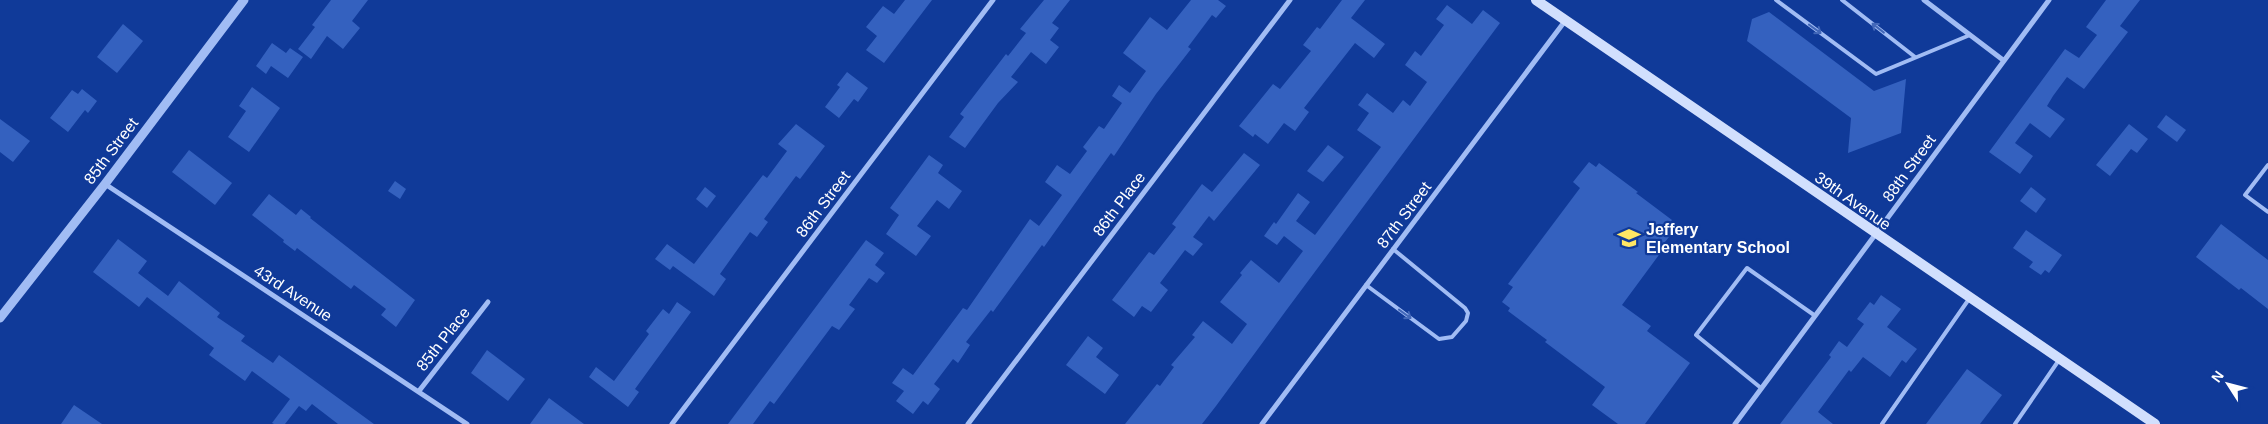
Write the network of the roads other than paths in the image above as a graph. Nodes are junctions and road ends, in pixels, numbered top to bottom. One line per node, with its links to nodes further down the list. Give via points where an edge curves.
1 (244, 0): 14 (street, 85th Street)
2 (993, 0): 28 (street, 86th Street)
3 (1290, 0): 29 (street, 86th Place)
4 (1536, 0): 9 (main road, 39th Avenue)
5 (1776, 0): 11 (lane, one-way to 11, via 1876,74)
6 (1842, 0): 11 (lane, one-way to 6)
7 (1924, 0): 10 (street)
8 (2049, 0): 12 (street, 88th Street)
9 (1565, 20): 16 (main road, 39th Avenue); 17 (street, 87th Street)
10 (1970, 34): 11 (lane); 12 (street)
11 (1915, 57)
12 (2004, 60): 16 (street, 88th Street)
13 (2268, 165): 15 (lane, via 2245,195)
14 (105, 184): 21 (street, 85th Street); 26 (street, 43rd Avenue)
15 (2268, 212)
16 (1876, 235): 19 (main road, 39th Avenue); 22 (street, 88th Street)
17 (1393, 250): 18 (street, 87th Street); 18 (lane, one-way to 17, via 1439,339 1452,337 1466,320 1468,313 1465,308)
18 (1366, 285): 30 (street, 87th Street)
19 (1969, 298): 24 (main road, 39th Avenue); 32 (lane)
20 (488, 302): 26 (street, 85th Place)
21 (3, 307): 23 (street, 85th Street)
22 (1814, 314): 25 (street, 88th Street); 25 (lane, via 1747,268 1696,335)
23 (0, 318)
24 (2060, 360): 33 (lane); 34 (main road, 39th Avenue)
25 (1761, 388): 31 (street, 88th Street)
26 (418, 391): 27 (street, 43rd Avenue)
27 (467, 424)
28 (672, 424)
29 (968, 424)
30 (1262, 424)
31 (1734, 424)
32 (1882, 424)
33 (2014, 424)
34 (2153, 424)

